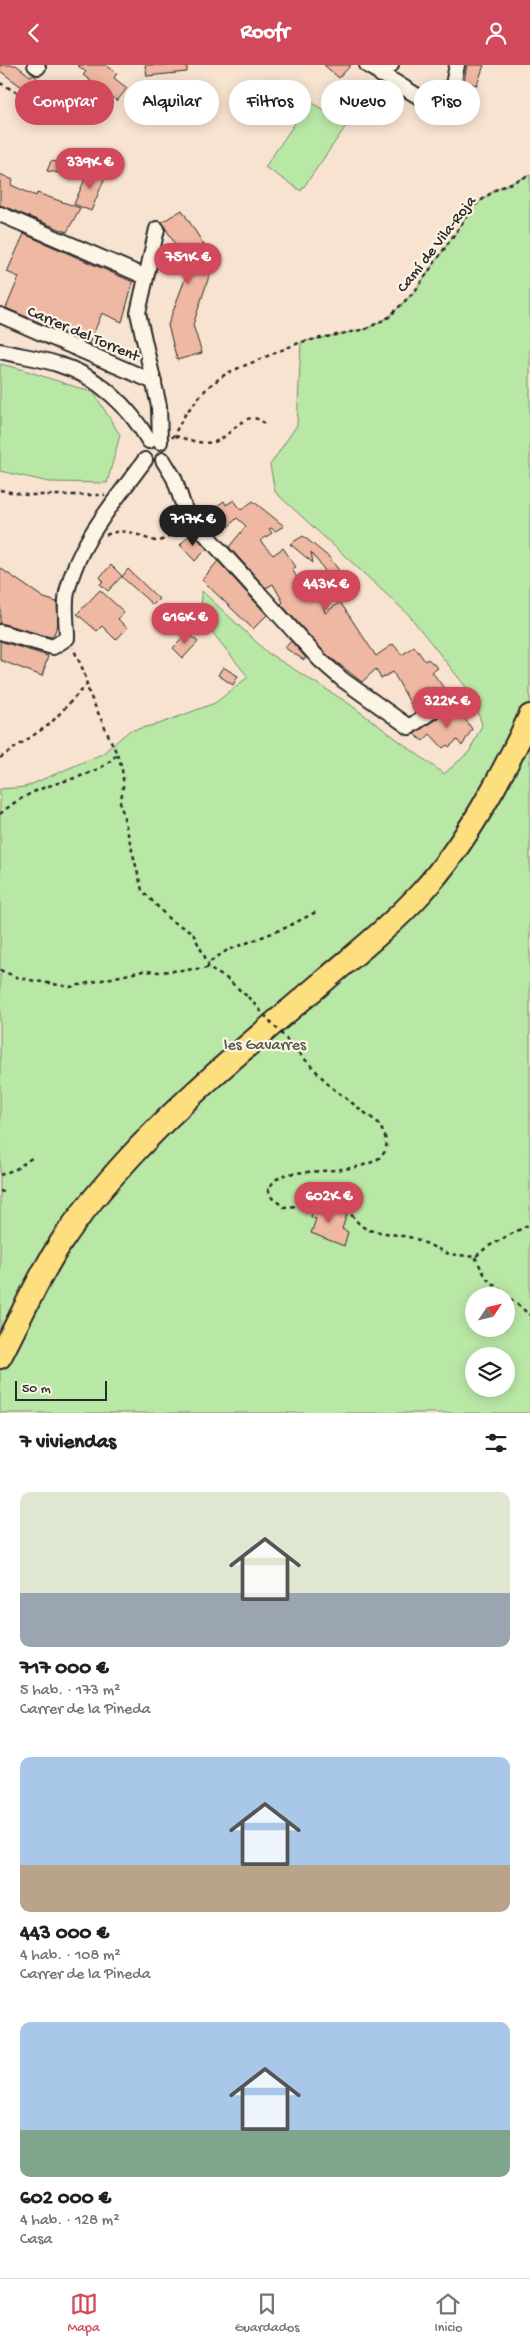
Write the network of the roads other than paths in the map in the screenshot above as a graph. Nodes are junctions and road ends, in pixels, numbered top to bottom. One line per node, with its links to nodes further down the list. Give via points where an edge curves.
1 (367, 65): 3 (street)
2 (457, 65): 3 (street, via 447,114)
3 (386, 70)
4 (0, 214): 6 (street)
5 (157, 229): 6 (street)
6 (146, 277): 9 (street, via 138,313)
7 (0, 315): 9 (street, Carrer del Torrent)
8 (0, 351): 10 (street, via 59,364 93,380)
9 (154, 382): 10 (street, via 160,406)
10 (158, 443): 11 (street, via 166,452); 12 (street, via 142,449)
11 (163, 460): 12 (street, via 156,464); 14 (street, via 174,478 185,512 343,680 409,727)
12 (145, 461): 13 (street, via 116,496 70,581 67,638 53,647)
13 (0, 632)
14 (447, 701)
15 (530, 716): 16 (highway, via 488,797 423,891 384,930 170,1116 90,1202 61,1243)
16 (0, 1357)

